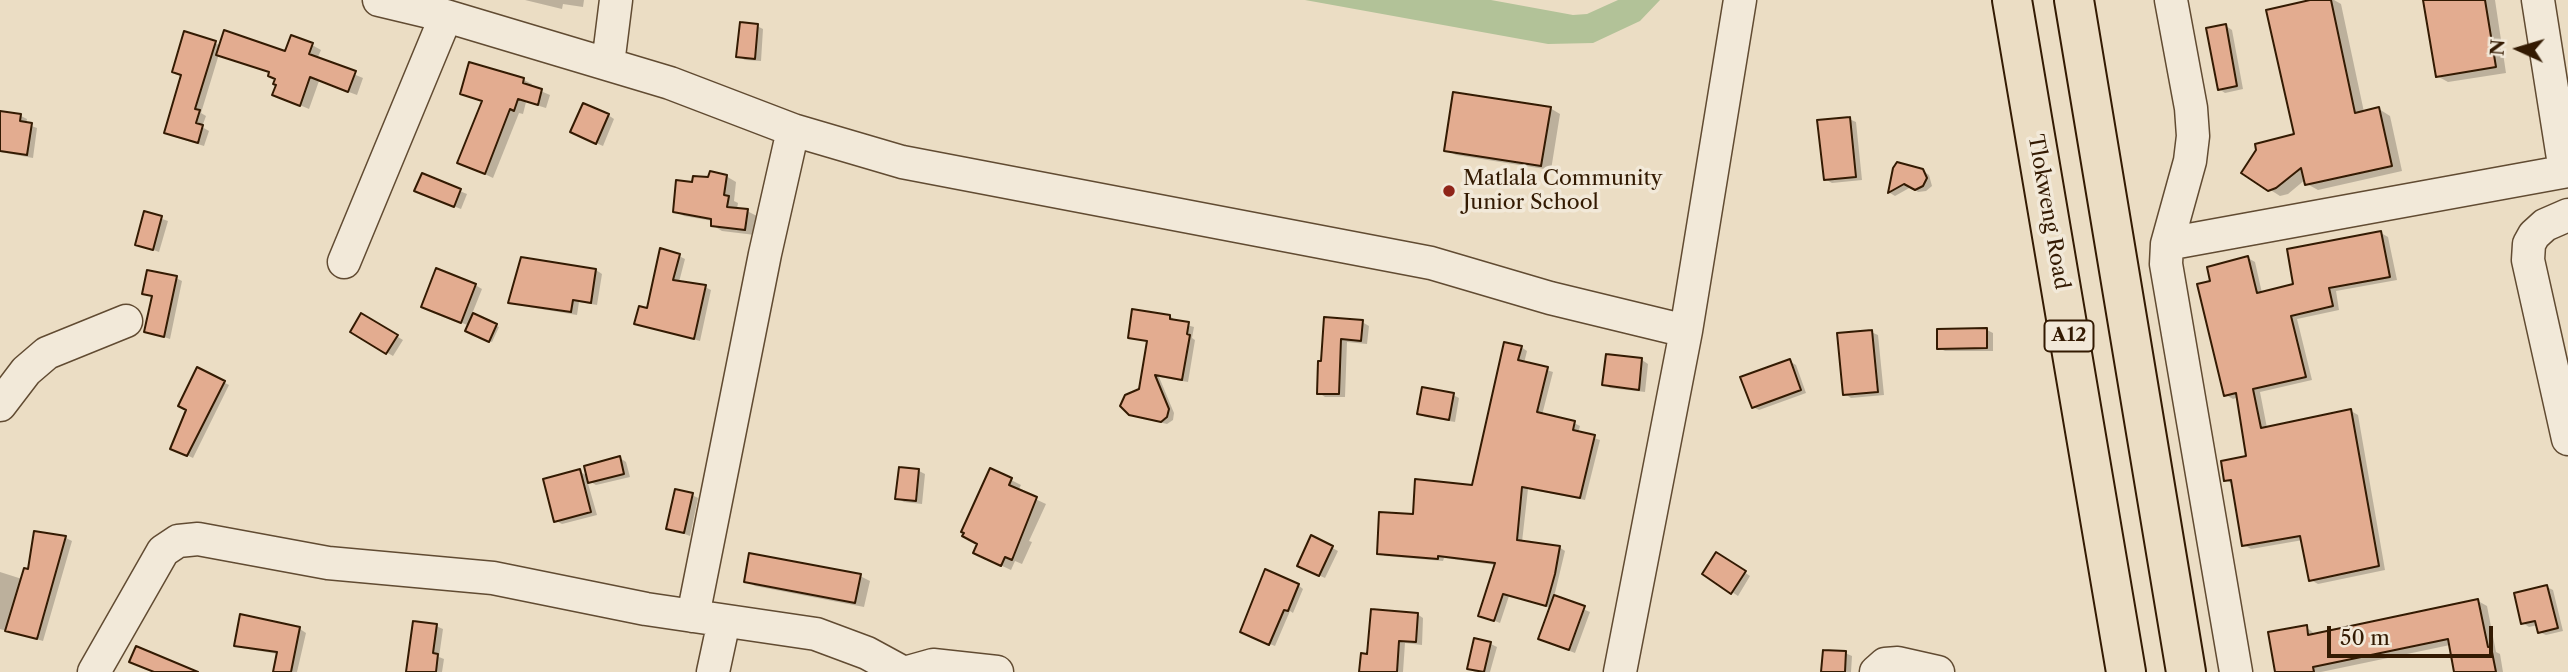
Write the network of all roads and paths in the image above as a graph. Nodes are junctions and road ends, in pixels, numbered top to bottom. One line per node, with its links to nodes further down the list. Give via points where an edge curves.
1 (379, 0): 8 (street)
2 (616, 0): 9 (street)
3 (1740, 0): 16 (street)
4 (2012, 0): 29 (main road, Tlokweng Road / A12)
5 (2074, 0): 30 (main road)
6 (2171, 0): 13 (street, via 2193,136)
7 (2538, 0): 11 (street)
8 (446, 16): 9 (street); 14 (street)
9 (608, 64): 10 (street)
10 (793, 130): 16 (street, via 902,162 1431,264); 19 (street)
11 (2566, 171): 13 (street)
12 (2568, 215): 18 (street, via 2544,225 2534,235 2528,260)
13 (2167, 244): 31 (street, via 2169,285)
14 (344, 262)
15 (126, 321): 17 (street, via 47,353 26,371)
16 (1686, 331): 26 (street)
17 (0, 405)
18 (2568, 439)
19 (693, 616): 20 (street); 21 (street, via 493,578 328,563 187,539 163,551)
20 (724, 621): 22 (street); 23 (street, via 816,634)
21 (94, 672)
22 (713, 672)
23 (902, 672)
24 (908, 672): 25 (street, via 933,665)
25 (997, 672)
26 (1620, 672)
27 (1876, 672): 28 (street, via 1885,664 1898,663)
28 (1938, 672)
29 (2126, 672)
30 (2186, 672)
31 (2236, 672)

